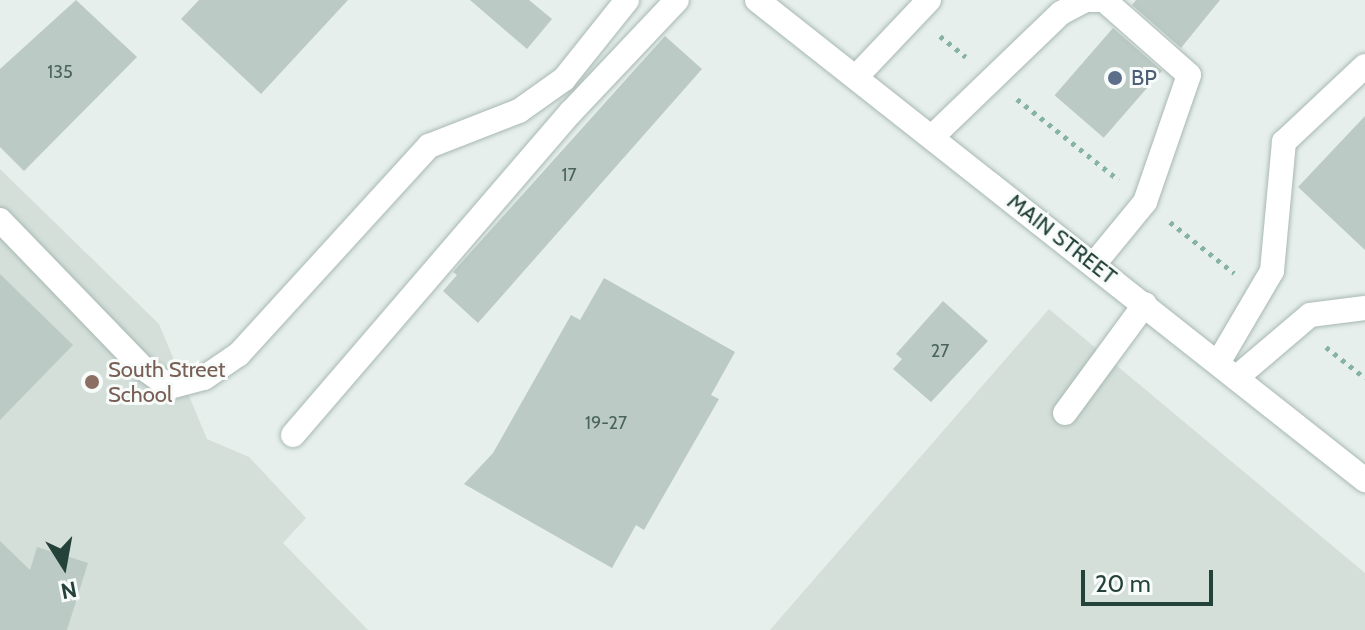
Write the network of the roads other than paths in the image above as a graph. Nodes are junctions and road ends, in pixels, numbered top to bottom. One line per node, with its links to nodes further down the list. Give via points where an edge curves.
1 (627, 0): 8 (main road, via 564,79 519,111 429,146 239,354 204,378 170,387 143,368)
2 (677, 0): 14 (main road, via 571,112)
3 (757, 0): 6 (main road, MAIN STREET)
4 (929, 0): 6 (main road)
5 (1365, 66): 12 (main road, via 1284,142 1272,271)
6 (856, 77): 7 (main road, MAIN STREET)
7 (932, 137): 9 (main road, MAIN STREET); 9 (main road, via 1061,13 1085,0 1104,0 1189,75 1145,202)
8 (0, 220)
9 (1094, 264): 10 (main road, MAIN STREET)
10 (1145, 304): 12 (main road, MAIN STREET); 13 (main road)
11 (1365, 308): 12 (main road, via 1310,315)
12 (1227, 370): 15 (main road, MAIN STREET)
13 (1065, 413)
14 (293, 435)
15 (1365, 480)

